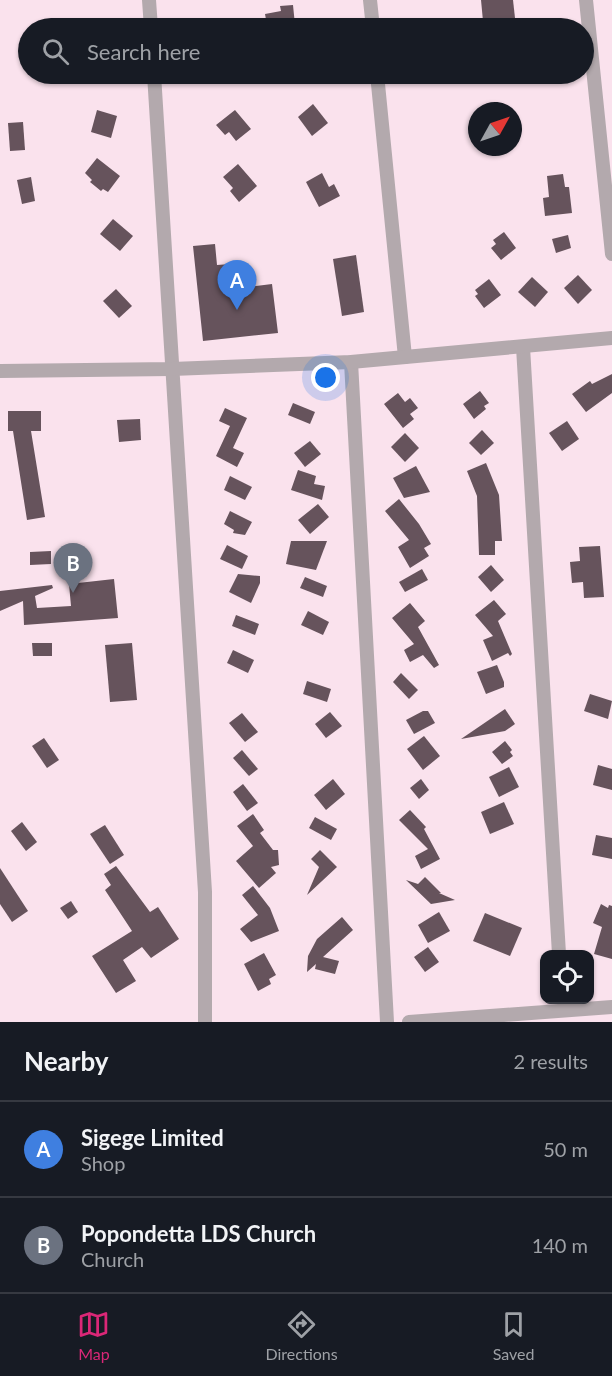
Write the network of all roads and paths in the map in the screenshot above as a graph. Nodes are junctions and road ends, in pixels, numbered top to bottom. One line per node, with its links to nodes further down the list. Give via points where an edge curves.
1 (149, 0): 4 (street)
2 (370, 0): 5 (street)
3 (586, 0): 6 (street)
4 (150, 18)
5 (372, 18)
6 (588, 18)
7 (594, 78): 10 (street)
8 (155, 84): 15 (street)
9 (379, 84): 13 (street)
10 (612, 254)
11 (612, 338): 12 (street)
12 (523, 347): 13 (street); 17 (street)
13 (405, 357): 14 (street)
14 (351, 362): 15 (street); 22 (street)
15 (172, 369): 16 (street); 21 (street, via 205,892)
16 (0, 371)
17 (560, 950)
18 (562, 1005): 19 (street); 20 (street)
19 (612, 1007)
20 (432, 1021): 23 (street)
21 (205, 1022)
22 (387, 1022)
23 (409, 1022)

